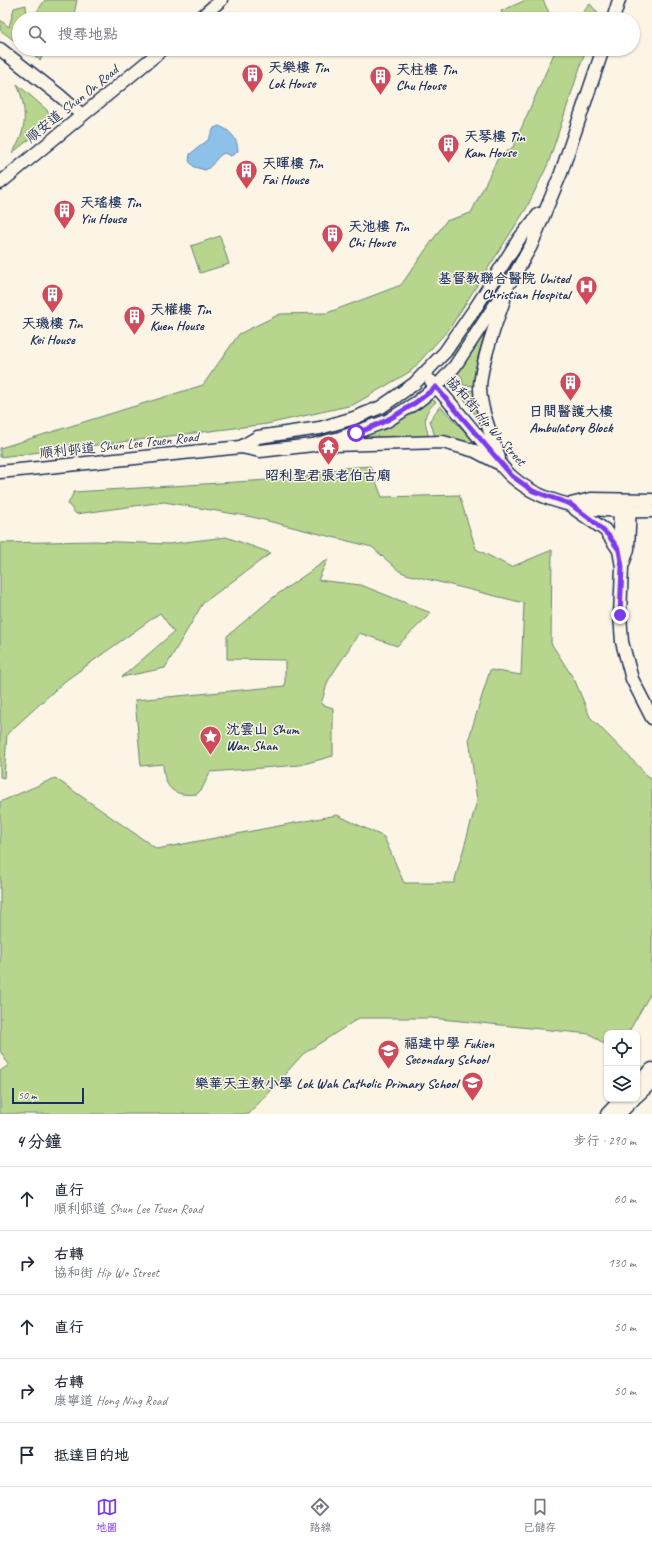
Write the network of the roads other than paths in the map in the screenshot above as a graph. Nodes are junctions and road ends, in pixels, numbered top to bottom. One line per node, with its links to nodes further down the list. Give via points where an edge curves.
1 (221, 0): 3 (main road)
2 (619, 0): 4 (main road)
3 (207, 12)
4 (615, 12)
5 (0, 49): 8 (main road)
6 (154, 56): 8 (main road, 順安道 Shun On Road)
7 (601, 56): 10 (main road, via 570,148)
8 (82, 115): 9 (main road, 順安道 Shun On Road)
9 (0, 182)
10 (547, 204): 11 (main road, via 531,246); 12 (main road, 順利邨道 Shun Lee Tsuen Road, via 519,239 445,352)
11 (512, 279): 13 (main road, 順利邨道 Shun Lee Tsuen Road, via 455,366); 16 (main road, via 493,330 480,389)
12 (425, 374): 13 (main road, 協和街 Hip Wo Street); 15 (main road, 順利邨道 Shun Lee Tsuen Road, via 398,396 368,412 320,428 258,437)
13 (436, 387): 14 (main road, 順利邨道 Shun Lee Tsuen Road, via 388,421); 16 (main road, 協和街 Hip Wo Street)
14 (313, 445): 15 (main road, 順利邨道 Shun Lee Tsuen Road, via 260,451); 16 (main road, via 443,442 474,451)
15 (241, 447): 17 (main road, 順利邨道 Shun Lee Tsuen Road)
16 (501, 464): 19 (main road, 協和街 Hip Wo Street, via 512,476 533,491)
17 (0, 472)
18 (652, 500): 20 (main road)
19 (570, 504): 20 (main road, via 591,499); 22 (main road, 協和街 Hip Wo Street, via 605,530)
20 (625, 506): 21 (main road); 22 (main road); 23 (main road, via 628,549)
21 (652, 511)
22 (619, 550): 23 (main road)
23 (622, 567): 24 (main road, via 622,642 632,679)
24 (652, 718)
25 (652, 1069): 26 (main road)
26 (640, 1080)
27 (652, 1082): 28 (main road)
28 (640, 1093)
29 (618, 1102): 31 (main road)
30 (631, 1102): 32 (main road)
31 (607, 1114)
32 (620, 1114)

